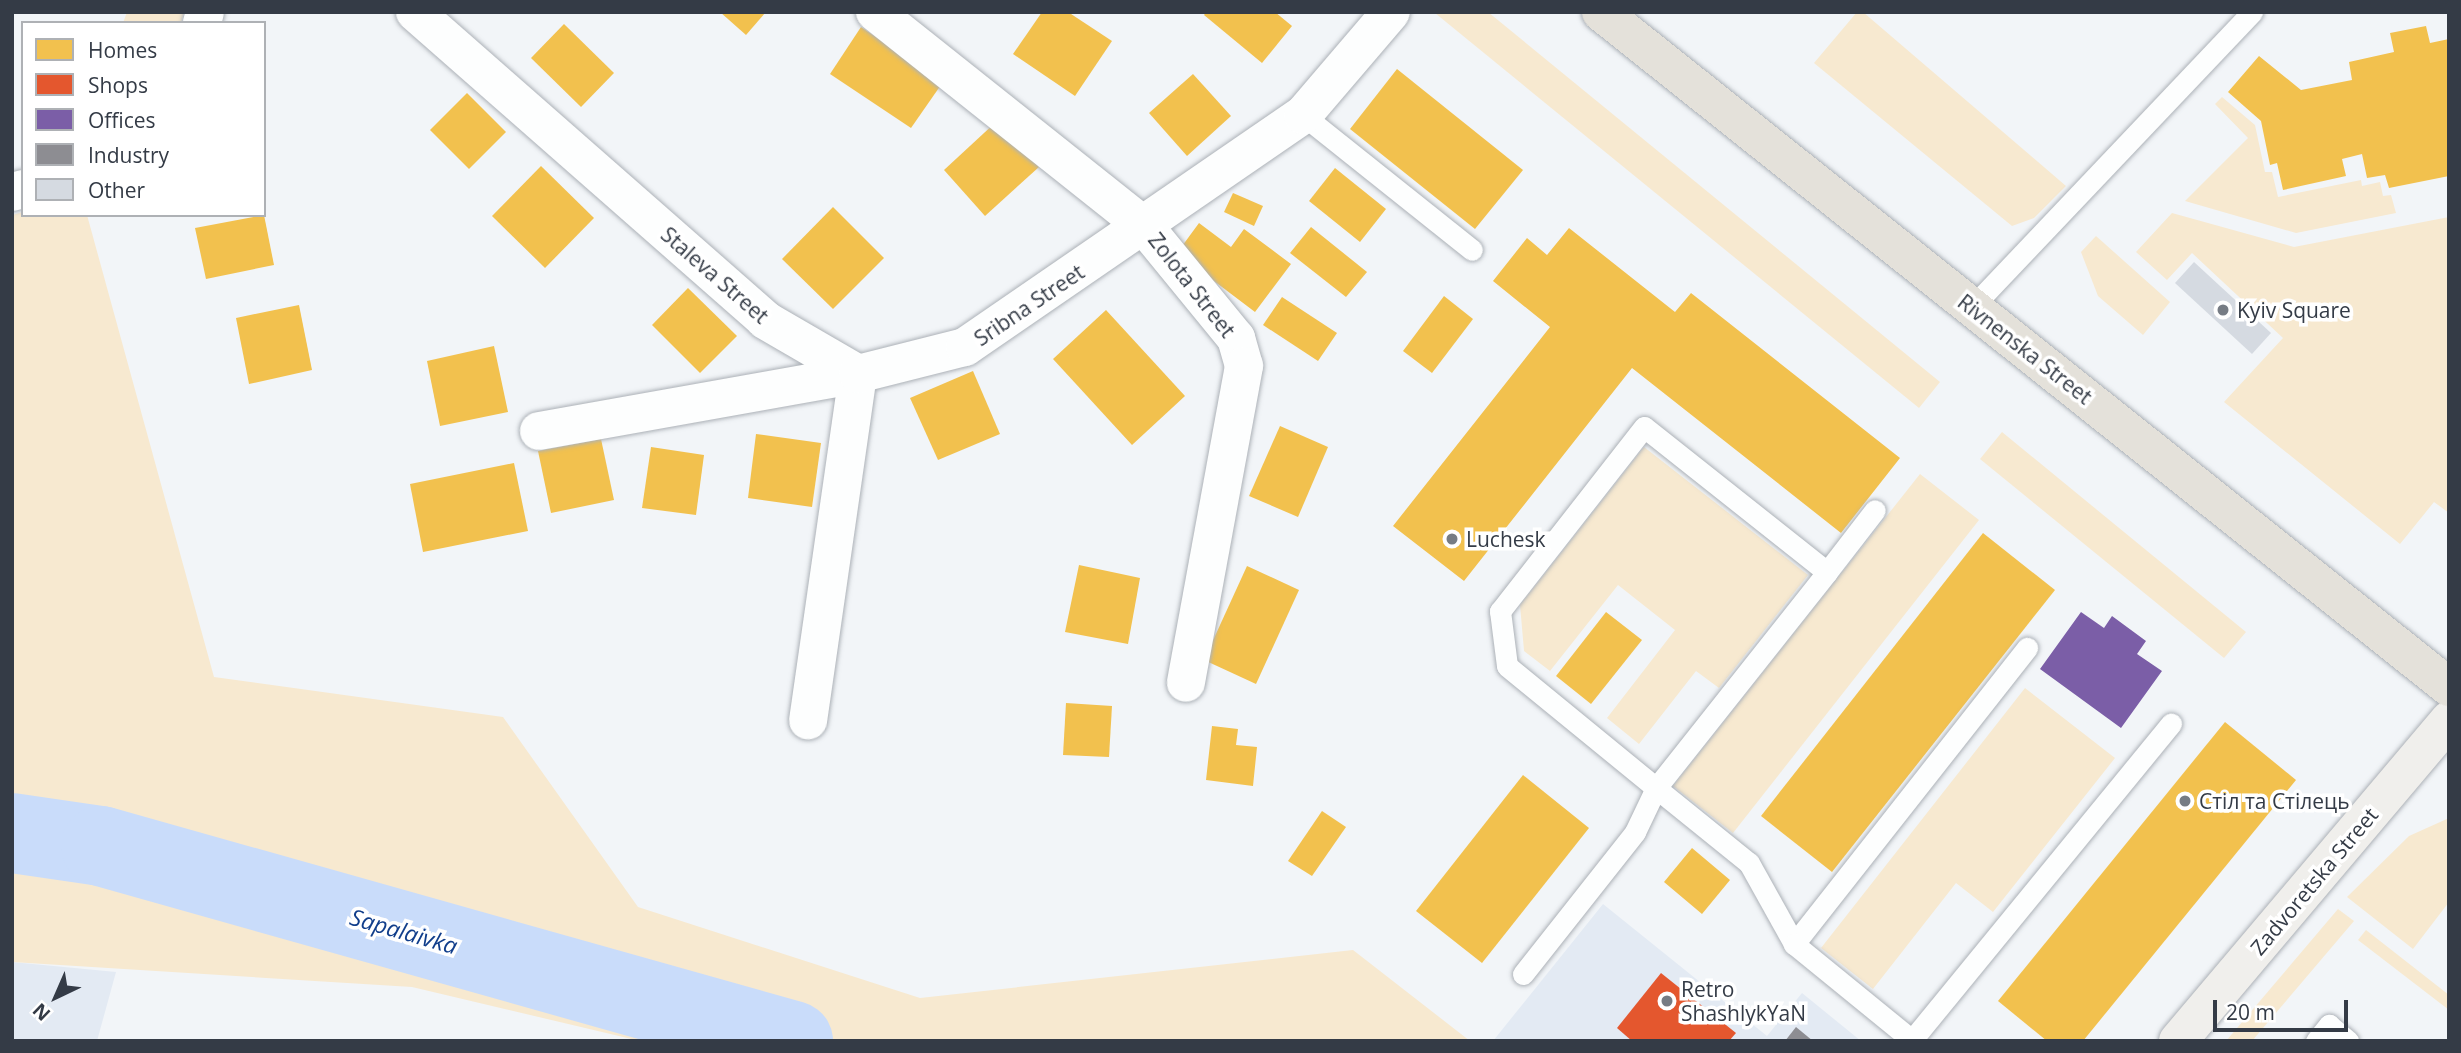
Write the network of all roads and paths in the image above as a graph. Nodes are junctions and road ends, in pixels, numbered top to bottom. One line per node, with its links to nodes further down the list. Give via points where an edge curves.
1 (415, 12): 10 (street, Staleva Street, via 765,320)
2 (875, 12): 7 (street, Zolota Street)
3 (1391, 12): 6 (street, Sribna Street)
4 (1601, 12): 9 (main road, Rivnenska Street)
5 (2252, 12): 9 (lane)
6 (1303, 115): 7 (street, Sribna Street); 8 (lane)
7 (1145, 227): 10 (street, Sribna Street, via 965,347); 15 (street, Zolota Street, via 1236,338 1244,366)
8 (1472, 250)
9 (1972, 307): 16 (main road, Rivnenska Street)
10 (858, 374): 11 (street, Sribna Street); 17 (street)
11 (539, 431)
12 (1875, 510): 13 (lane)
13 (1827, 572): 20 (lane); 20 (lane, via 1644,427 1500,611 1507,666)
14 (2027, 648): 21 (lane)
15 (1186, 683)
16 (2449, 687)
17 (808, 720)
18 (2449, 720): 24 (main road, Zadvoretska Street)
19 (2171, 724): 23 (lane)
20 (1656, 788): 21 (lane, via 1749,863); 22 (lane, via 1635,832)
21 (1794, 944): 23 (lane)
22 (1523, 974)
23 (1912, 1040)
24 (2178, 1041)
25 (2316, 1041): 26 (lane, via 2329,1025)
26 (2348, 1041)

